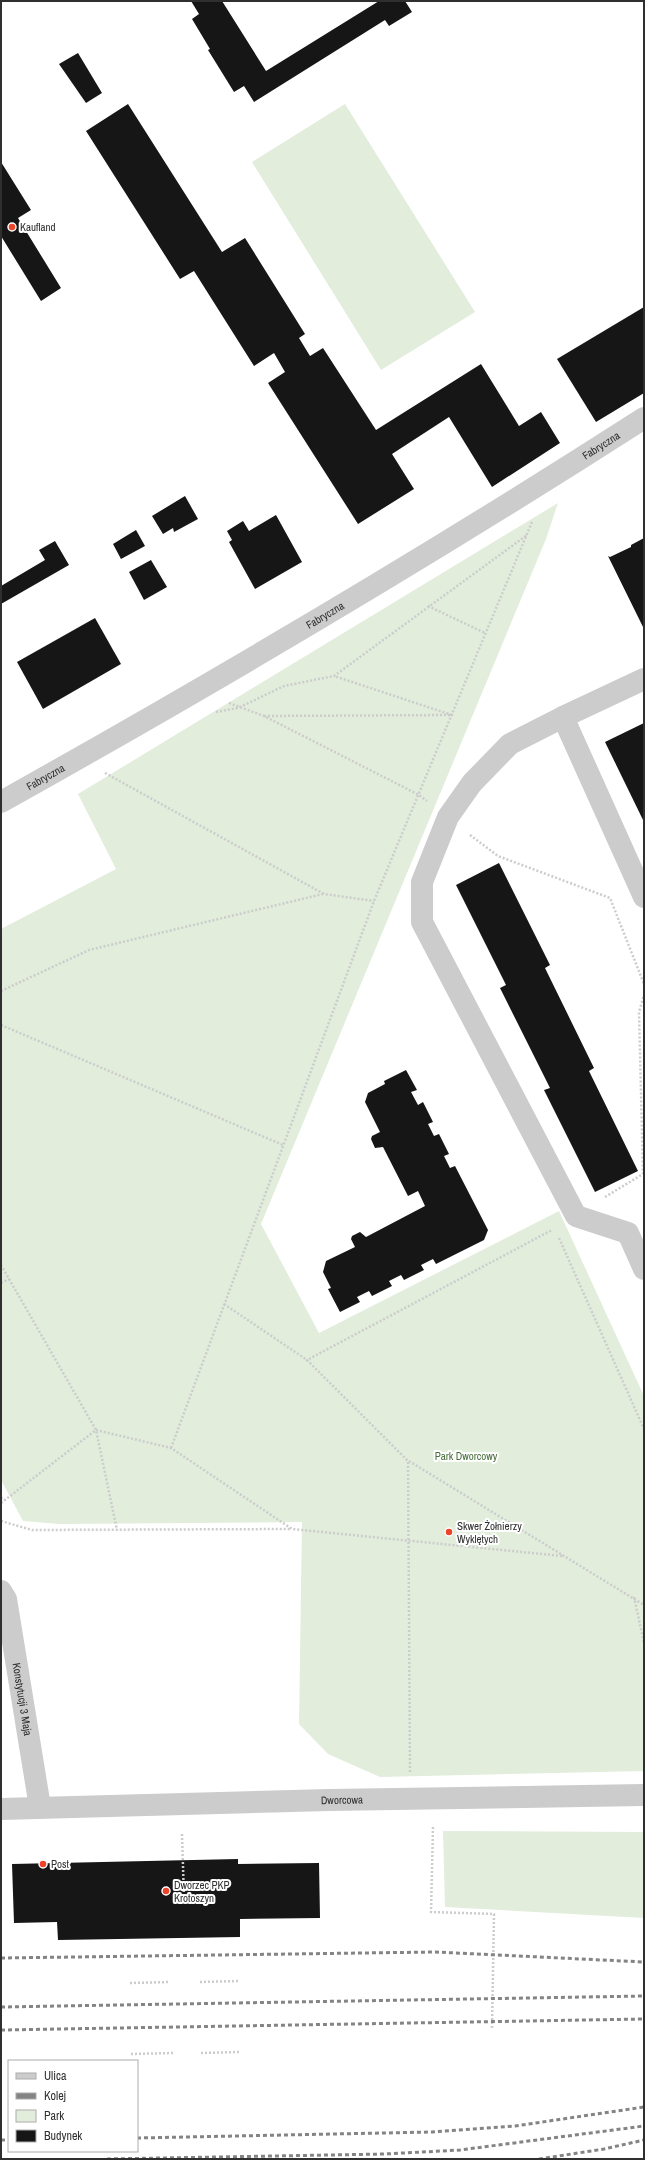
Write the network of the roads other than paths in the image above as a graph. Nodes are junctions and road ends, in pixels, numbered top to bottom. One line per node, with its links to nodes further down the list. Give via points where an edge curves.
1 (644, 418): 4 (street, Fabryczna, via 543,483 200,690)
2 (644, 679): 3 (street)
3 (563, 717): 5 (street); 6 (street, via 510,744 472,783 448,817 422,882 422,922 576,1216 628,1233)
4 (1, 802)
5 (644, 898)
6 (644, 1269)
7 (1, 1591): 9 (street, Konstytucji 3 Maja, via 6,1599)
8 (644, 1795): 9 (street, Dworcowa, via 410,1798)
9 (40, 1808): 10 (street, Dworcowa)
10 (1, 1809)

